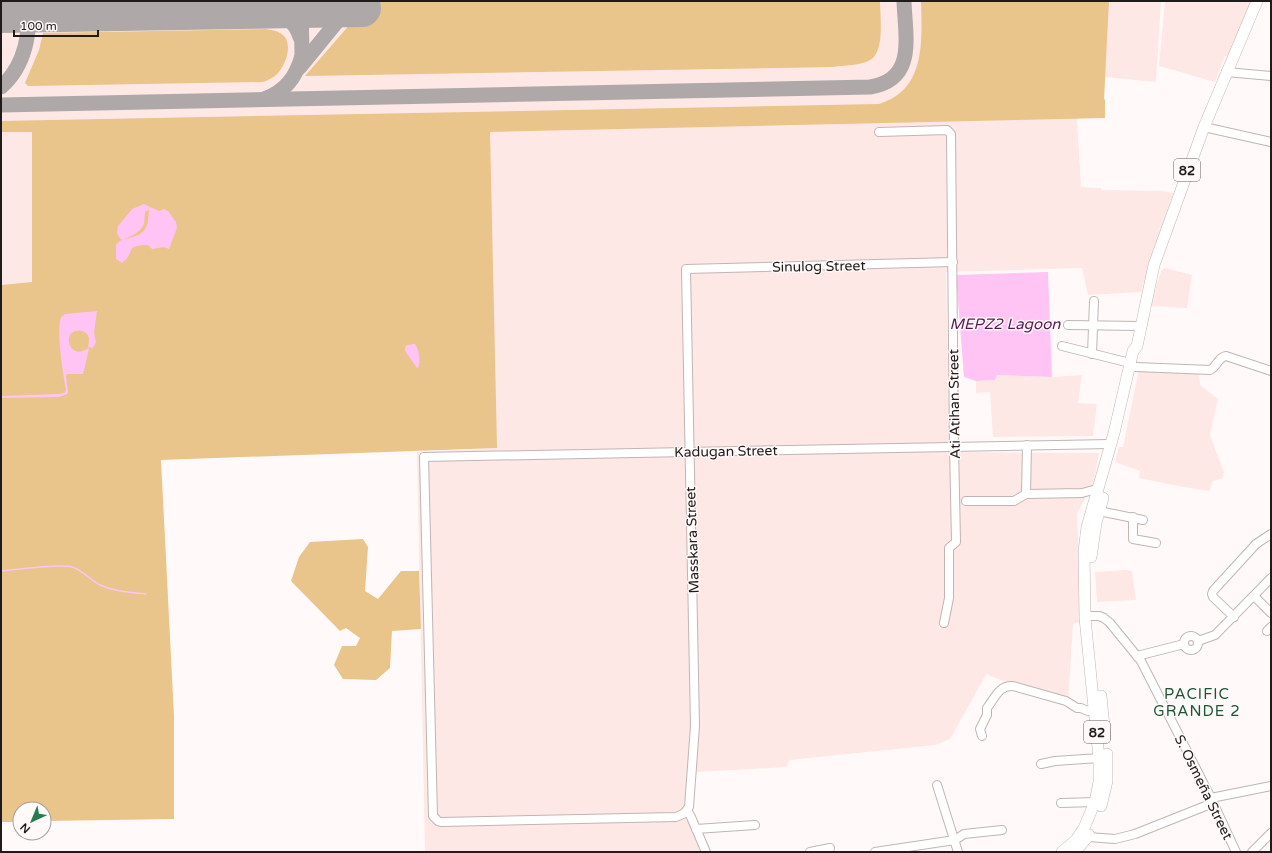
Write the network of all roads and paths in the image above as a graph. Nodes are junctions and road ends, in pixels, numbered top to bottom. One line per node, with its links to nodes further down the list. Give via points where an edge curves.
1 (1257, 1): 2 (main road, 82)
2 (1226, 72): 3 (street); 4 (main road, 82)
3 (1271, 76)
4 (1204, 127): 6 (street); 12 (main road, 82, via 1154,265)
5 (879, 132): 7 (street, Ati Atihan Street, via 950,132)
6 (1271, 142)
7 (953, 262): 8 (street, Sinulog Street); 19 (street, Ati Atihan Street)
8 (686, 269): 20 (street, Masskara Street)
9 (1094, 301): 11 (street)
10 (1068, 325): 11 (street)
11 (1093, 325): 12 (street); 14 (street)
12 (1141, 326): 15 (main road, 82, via 1133,351)
13 (1062, 346): 14 (street)
14 (1092, 354): 15 (street)
15 (1133, 365): 16 (street, via 1210,370 1226,356); 17 (main road, 82); 25 (main road, 82)
16 (1271, 371)
17 (1110, 444): 18 (street, Kadugan Street); 21 (main road, 82)
18 (1027, 445): 19 (street, Kadugan Street); 23 (street)
19 (954, 446): 20 (street, Kadugan Street); 35 (street, Ati Atihan Street, via 956,542 948,548 949,598)
20 (689, 452): 46 (street, Masskara Street, via 695,726); 46 (street, Kadugan Street, via 424,457 433,816 441,822 676,817)
21 (1097, 489): 22 (street); 25 (main road, 82)
22 (1082, 493): 23 (street); 25 (street)
23 (1026, 494): 24 (street, via 1014,501)
24 (966, 501)
25 (1096, 507): 26 (street); 33 (main road, 82, via 1087,527 1084,551)
26 (1133, 517): 27 (street); 29 (street, via 1132,538)
27 (1143, 520)
28 (1271, 534): 34 (street, via 1256,544 1213,591 1213,596)
29 (1156, 543)
30 (1271, 578): 31 (street)
31 (1254, 596): 32 (street); 34 (street)
32 (1271, 613)
33 (1089, 616): 36 (street, S. Osmeña Street, via 1099,616 1110,623); 37 (main road, 82); 51 (main road, 82, via 1107,770 1106,790)
34 (1234, 617): 36 (street, via 1215,635 1198,641 1195,637 1188,636 1184,644)
35 (944, 623)
36 (1139, 659): 43 (street, S. Osmeña Street)
37 (1094, 709): 38 (street, via 1088,711 1066,701 1007,686 1001,688 987,708 987,715 980,729); 39 (main road, 82)
38 (982, 736)
39 (1099, 758): 40 (street); 44 (main road, 82, via 1099,782)
40 (1041, 764)
41 (937, 785): 52 (street)
42 (1271, 786): 43 (street)
43 (1212, 801): 51 (street, via 1135,834 1115,839); 60 (street, S. Osmeña Street)
44 (1095, 802): 45 (street); 58 (main road, 82, via 1084,828 1076,840)
45 (1061, 804)
46 (687, 810): 48 (street)
47 (755, 825): 48 (street)
48 (696, 829): 54 (street)
49 (1002, 830): 52 (street, via 964,834)
50 (1271, 832): 61 (street)
51 (1088, 837): 59 (main road, 82)
52 (955, 840): 56 (street); 57 (street)
53 (830, 848): 55 (street)
54 (706, 852)
55 (810, 852)
56 (875, 852)
57 (958, 852)
58 (1062, 852)
59 (1075, 852)
60 (1236, 852)
61 (1252, 852)

